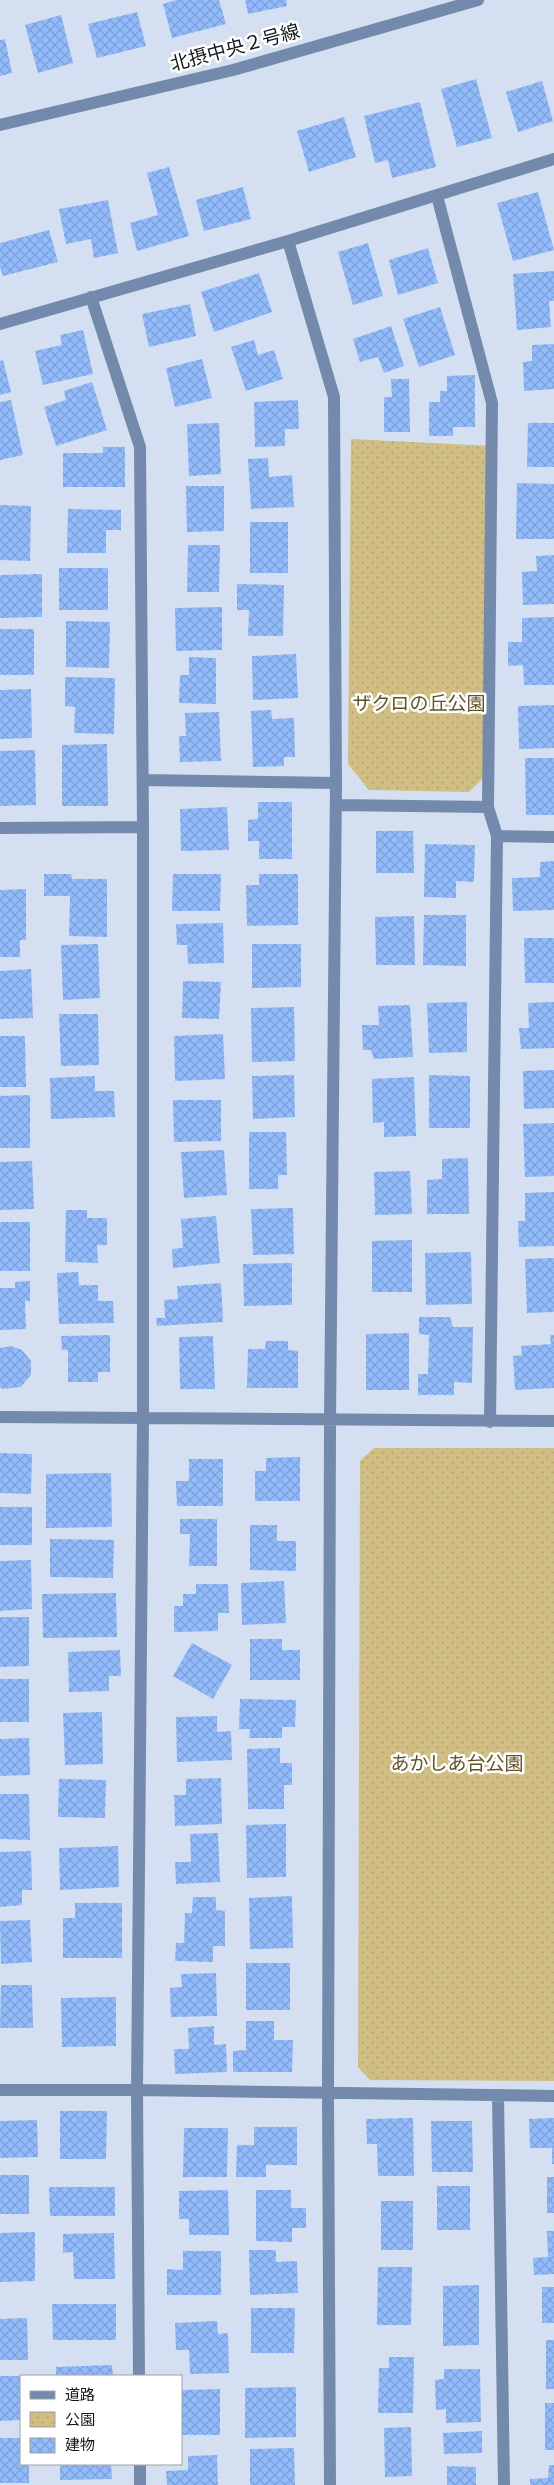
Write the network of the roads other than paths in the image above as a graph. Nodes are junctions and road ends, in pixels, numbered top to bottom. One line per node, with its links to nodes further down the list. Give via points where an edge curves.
1 (478, 0): 2 (street, 北摂中央２号線, via 233,70)
2 (0, 125)
3 (554, 159): 4 (street)
4 (437, 196): 5 (street); 11 (street, via 492,404)
5 (288, 240): 6 (street); 9 (street, via 334,397)
6 (91, 297): 7 (street); 8 (street, via 140,447)
7 (0, 324)
8 (142, 780): 9 (street); 12 (street)
9 (336, 783): 10 (street)
10 (336, 805): 11 (street); 18 (street)
11 (488, 807): 14 (street)
12 (144, 827): 13 (street); 17 (street)
13 (0, 828)
14 (497, 836): 15 (street); 19 (street)
15 (554, 837)
16 (0, 1418): 17 (street)
17 (143, 1420): 18 (street); 22 (street)
18 (330, 1422): 19 (street); 23 (street)
19 (490, 1422): 20 (street)
20 (554, 1422)
21 (0, 2090): 22 (street)
22 (137, 2090): 23 (street); 26 (street)
23 (328, 2092): 24 (street); 29 (street)
24 (498, 2096): 25 (street); 30 (street)
25 (554, 2096)
26 (139, 2375)
27 (140, 2465): 28 (street)
28 (140, 2485)
29 (330, 2485)
30 (504, 2485)

